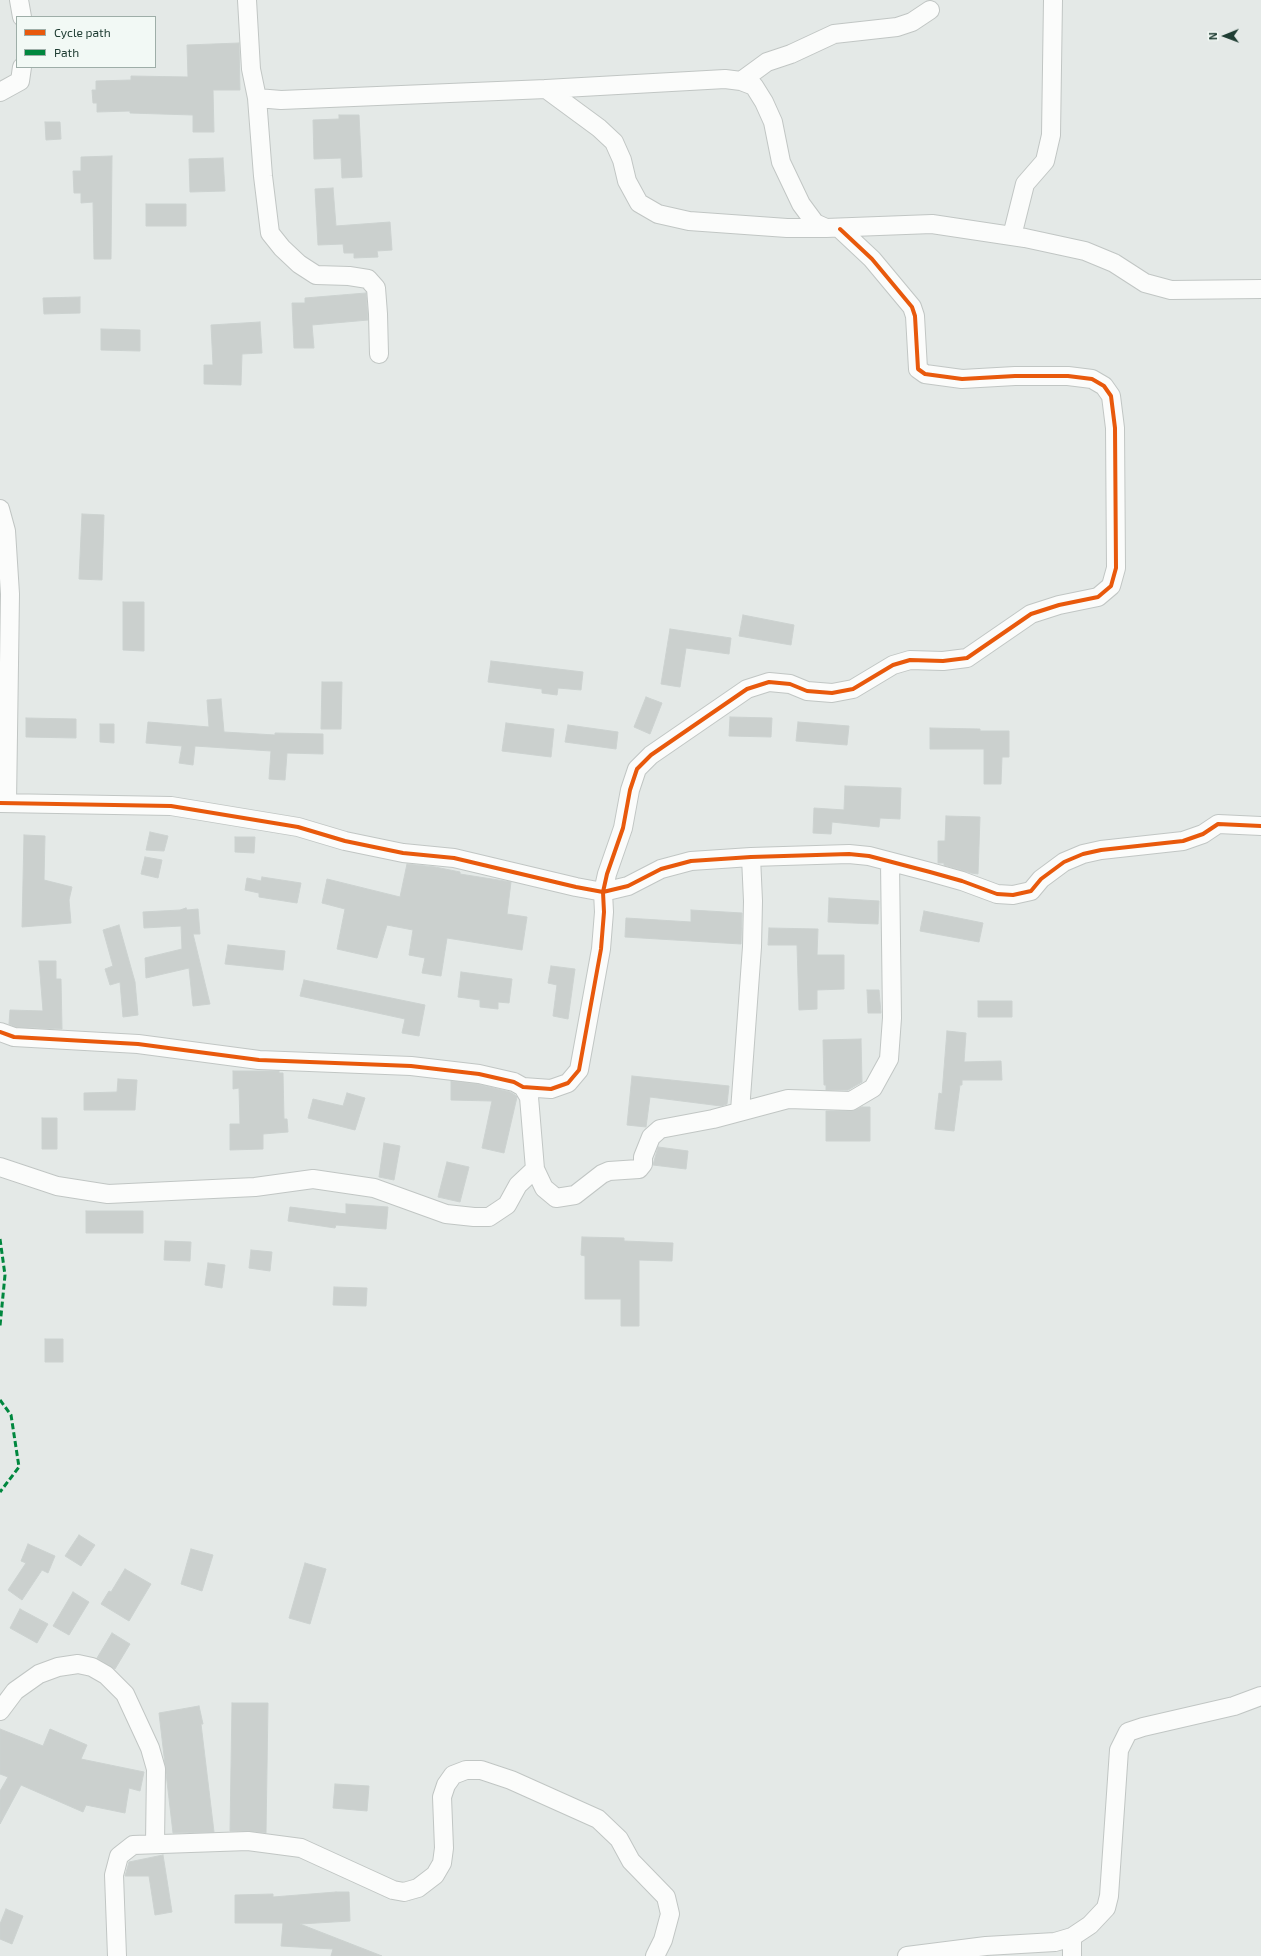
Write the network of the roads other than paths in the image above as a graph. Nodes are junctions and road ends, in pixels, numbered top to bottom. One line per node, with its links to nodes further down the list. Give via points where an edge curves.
1 (19, 0): 5 (street)
2 (247, 0): 10 (street, via 251,68)
3 (1053, 0): 12 (street, via 1052,135 1045,161 1025,184)
4 (930, 10): 7 (street, via 912,22 897,27 834,34 767,62)
5 (22, 16)
6 (22, 68): 9 (street, via 20,82)
7 (741, 81): 8 (street, via 725,79); 11 (street, via 754,86 764,102 773,122 781,162 801,204 815,223)
8 (546, 89): 10 (street, via 281,100); 11 (street, via 614,142 627,181 639,203 658,214 689,221 787,228)
9 (0, 92)
10 (257, 98): 14 (street, via 270,233 299,264 316,274 368,279 376,288)
11 (833, 228): 12 (street, via 932,224); 20 (street, via 872,259 912,307 915,316 918,370 925,374 962,379 1068,376 1092,379 1104,386 1111,396 1115,428 1116,568 1111,586 1098,597 1031,614 967,658 943,661 910,660 893,666 853,689 832,693 807,691 790,684 769,682 747,689 651,755 637,769 623,828)
12 (1012, 236): 13 (street, via 1085,251 1114,263 1145,283 1171,290)
13 (1261, 289)
14 (379, 354)
15 (0, 509): 16 (street, via 6,531 10,594)
16 (4, 803): 20 (street, via 171,806 298,827 345,841 403,853 454,858)
17 (1261, 826): 19 (street, via 1218,824 1203,834 1183,841 1083,854 1064,862 1030,891 1013,895 997,894 962,881)
18 (751, 857): 19 (street, via 849,854 869,856); 20 (street, via 691,861 661,869 628,886); 23 (street, via 752,947)
19 (890, 863): 23 (street, via 892,1018 889,1059 874,1088 851,1101 788,1099)
20 (603, 892): 22 (street, via 601,948 579,1070 568,1083 551,1089)
21 (0, 1032): 22 (street, via 14,1037 138,1044 259,1060 410,1066 480,1074)
22 (523, 1086): 25 (street, via 529,1097)
23 (740, 1111): 25 (street, via 660,1130 651,1137 639,1169 609,1171 575,1196 556,1198 544,1188)
24 (0, 1167): 25 (street, via 57,1186 108,1194 255,1187 320,1179 374,1188 446,1214 474,1217 489,1217 507,1205 518,1185)
25 (535, 1169)
26 (1261, 1696): 29 (street, via 1234,1706 1128,1732 1119,1750 1109,1896 1106,1908 1090,1925)
27 (0, 1711): 28 (street, via 15,1691 40,1674 58,1667 78,1664 92,1667 106,1675 125,1694 150,1748 156,1769)
28 (155, 1843): 30 (street, via 133,1845 119,1856 114,1875); 31 (street, via 248,1841 301,1848 393,1890 404,1892 418,1888 435,1875 442,1863 442,1797 446,1785 453,1775 466,1770 481,1770 511,1780 598,1819 619,1839 631,1861 666,1897 670,1914 663,1940)
29 (1072, 1937): 32 (street, via 1055,1942 986,1946); 33 (street)
30 (117, 1956)
31 (655, 1956)
32 (907, 1956)
33 (1072, 1956)

